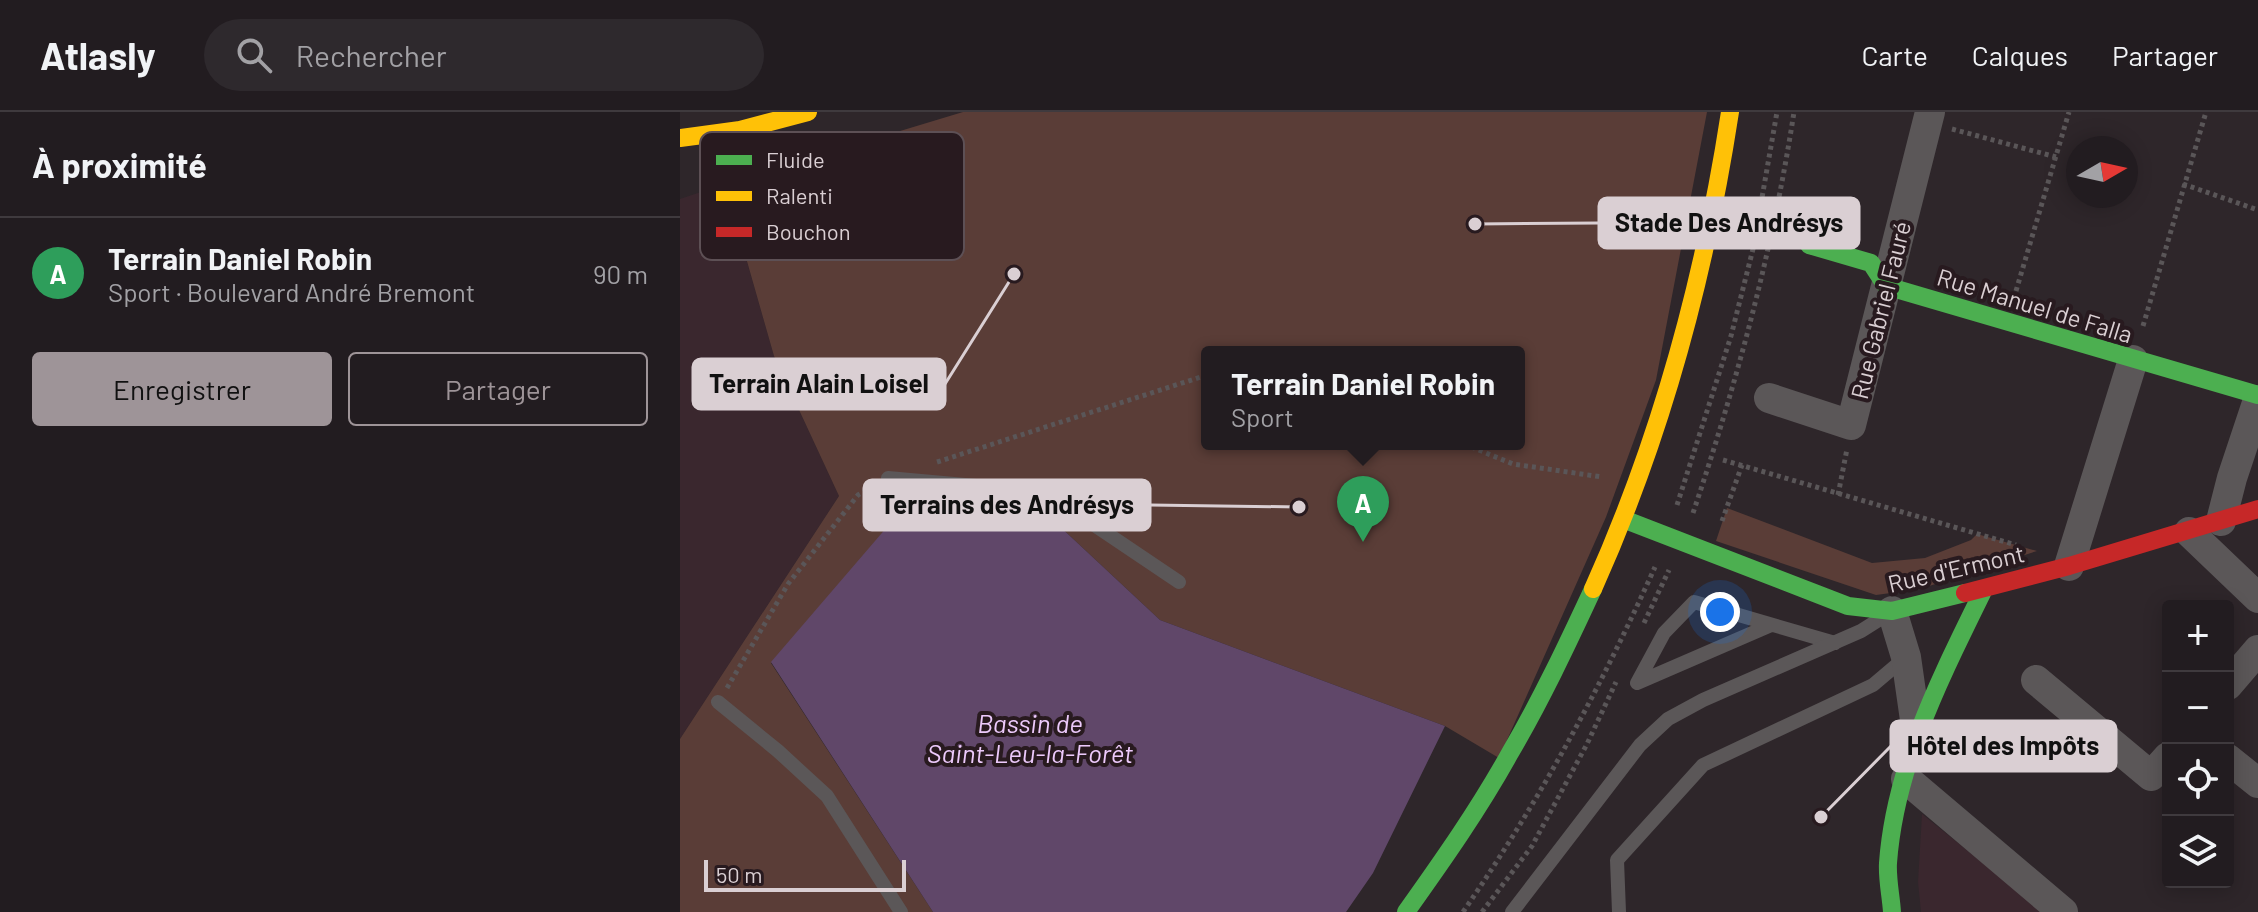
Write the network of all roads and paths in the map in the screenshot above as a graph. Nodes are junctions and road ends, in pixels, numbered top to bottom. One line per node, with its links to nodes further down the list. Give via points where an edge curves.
1 (808, 112): 8 (main road)
2 (1730, 112): 25 (main road, via 1689,316)
3 (1777, 112): 31 (path, via 1753,249)
4 (1794, 112): 31 (path, via 1773,234 1743,354)
5 (2069, 112): 11 (path)
6 (2206, 112): 12 (path)
7 (1929, 117): 11 (path); 15 (street, Rue Gabriel Fauré)
8 (725, 132)
9 (700, 135): 10 (main road)
10 (680, 138)
11 (2056, 157): 16 (path)
12 (2183, 184): 13 (path); 17 (path)
13 (2258, 210)
14 (1809, 245): 15 (main road, Rue Manuel de Falla, via 1871,263)
15 (1886, 286): 16 (main road, Rue Manuel de Falla); 20 (street, Rue Gabriel Fauré)
16 (2008, 320): 17 (main road, Rue Manuel de Falla)
17 (2133, 360): 19 (main road, Rue Manuel de Falla); 34 (street)
18 (1769, 398): 20 (street, Rue Gabriel Fauré)
19 (2258, 398): 29 (street)
20 (1851, 425): 26 (path)
21 (1479, 450): 25 (path, via 1513,464 1594,475)
22 (1723, 460): 23 (path)
23 (1742, 465): 26 (path); 33 (path)
24 (888, 478): 35 (lane, via 1066,494 1072,510)
25 (1634, 488): 28 (main road)
26 (1838, 495): 32 (path)
27 (2258, 509): 29 (main road, Rue d'Ermont)
28 (1623, 519): 31 (main road, Rue d'Ermont); 56 (main road, via 1529,719)
29 (2221, 521): 30 (main road, Rue d'Ermont)
30 (2189, 532): 34 (main road, Rue d'Ermont); 37 (street)
31 (1675, 539): 33 (main road, Rue d'Ermont); 40 (path); 57 (path, via 1566,750)
32 (2022, 546)
33 (1711, 553): 39 (main road, Rue d'Ermont, via 1848,606)
34 (2069, 566): 36 (main road, Rue d'Ermont)
35 (1179, 582)
36 (1984, 589): 38 (main road, Rue d'Ermont); 43 (main road)
37 (2258, 598)
38 (1928, 603): 39 (main road, Rue d'Ermont); 43 (street)
39 (1892, 611): 42 (lane); 45 (street)
40 (1644, 624)
41 (1771, 625): 41 (lane, via 1694,602 1664,633 1637,683); 42 (lane)
42 (1835, 643): 59 (lane, via 1668,719 1640,745)
43 (1955, 650): 50 (main road)
44 (2258, 650): 47 (street)
45 (1906, 657): 50 (street); 60 (lane, via 1873,685 1703,765 1617,860)
46 (1618, 678): 58 (path, via 1532,846)
47 (2234, 678)
48 (2036, 680): 52 (street)
49 (718, 702): 55 (lane, via 827,796)
50 (1917, 736): 53 (main road)
51 (2234, 764): 54 (street)
52 (2160, 766)
53 (1906, 779): 61 (main road, via 1888,865); 62 (street)
54 (2258, 783)
55 (901, 912)
56 (1406, 912)
57 (1463, 912)
58 (1482, 912)
59 (1512, 912)
60 (1619, 912)
61 (1892, 912)
62 (2063, 912)

